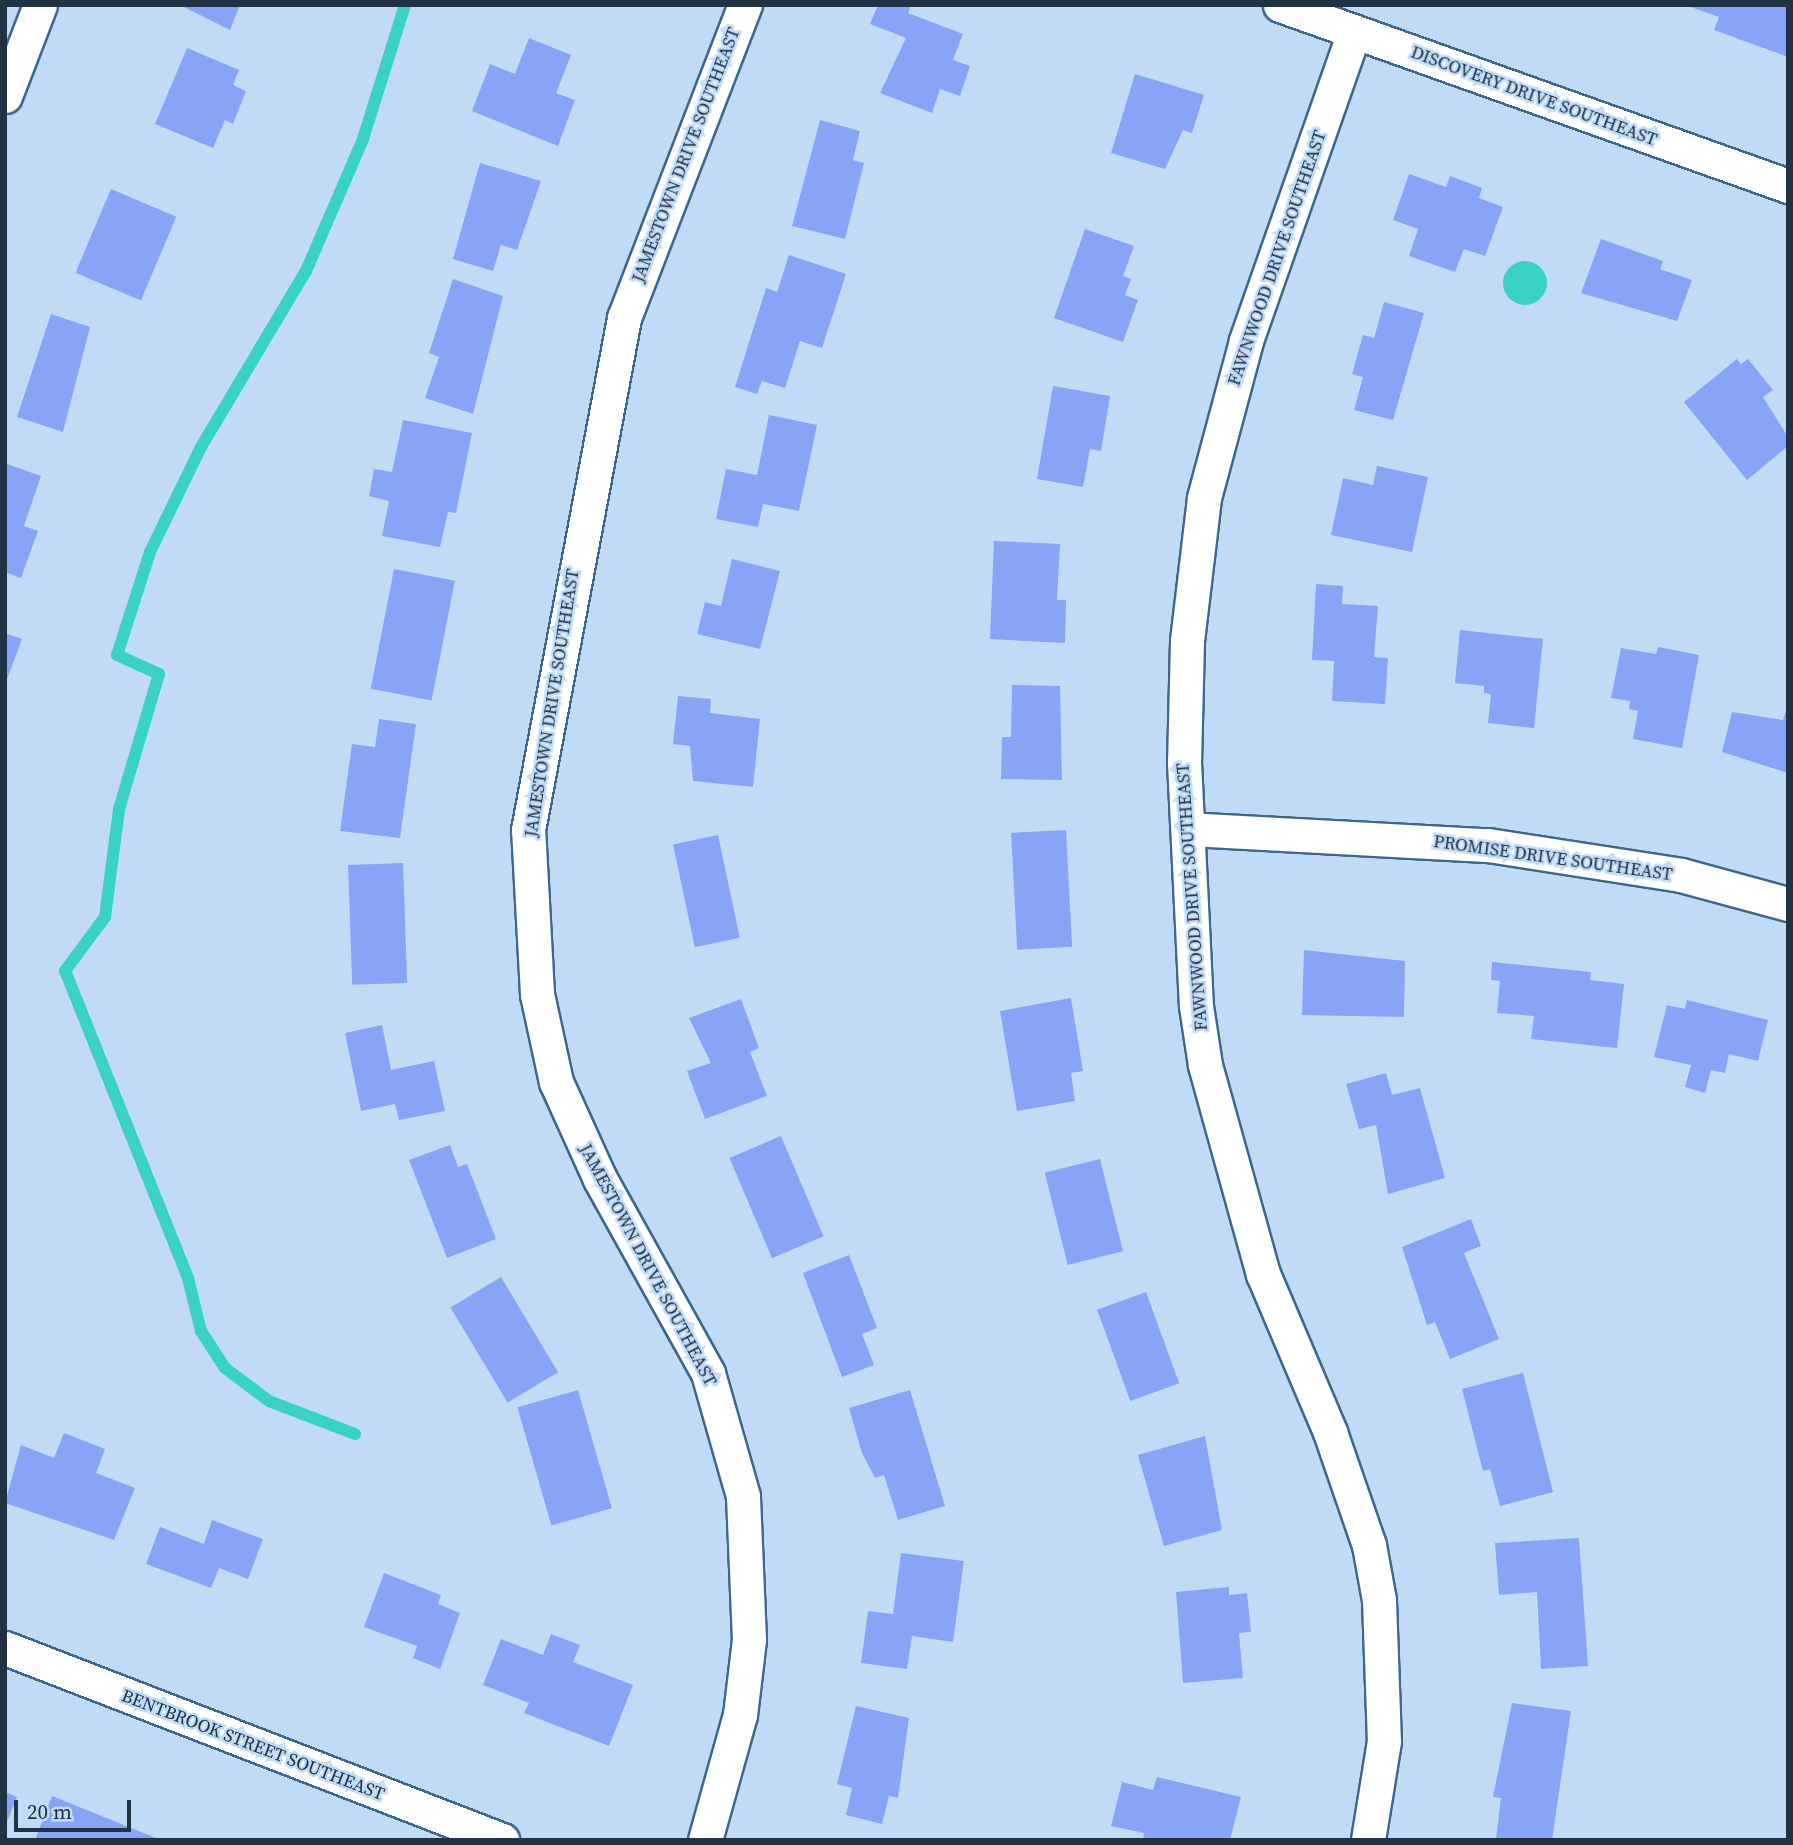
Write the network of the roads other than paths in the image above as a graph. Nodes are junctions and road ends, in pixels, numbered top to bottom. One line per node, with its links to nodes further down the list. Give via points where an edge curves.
1 (40, 5): 5 (street)
2 (745, 5): 11 (street, JAMESTOWN DRIVE SOUTHEAST, via 624,318 528,830 537,994 556,1083 600,1179 708,1373 743,1496 748,1640 743,1690)
3 (1280, 5): 4 (street, DISCOVERY DRIVE SOUTHEAST)
4 (1354, 32): 6 (street, DISCOVERY DRIVE SOUTHEAST); 7 (street, FAWNWOOD DRIVE SOUTHEAST, via 1246,341 1204,498 1187,641)
5 (5, 96)
6 (1788, 186)
7 (1188, 829): 8 (street, PROMISE DRIVE SOUTHEAST, via 1488,845 1681,876); 12 (street, FAWNWOOD DRIVE SOUTHEAST, via 1196,1006 1209,1078 1273,1305 1330,1432 1369,1545 1380,1600 1384,1741)
8 (1788, 904)
9 (5, 1648): 10 (street, BENTBROOK STREET SOUTHEAST)
10 (502, 1840)
11 (705, 1840)
12 (1368, 1840)

